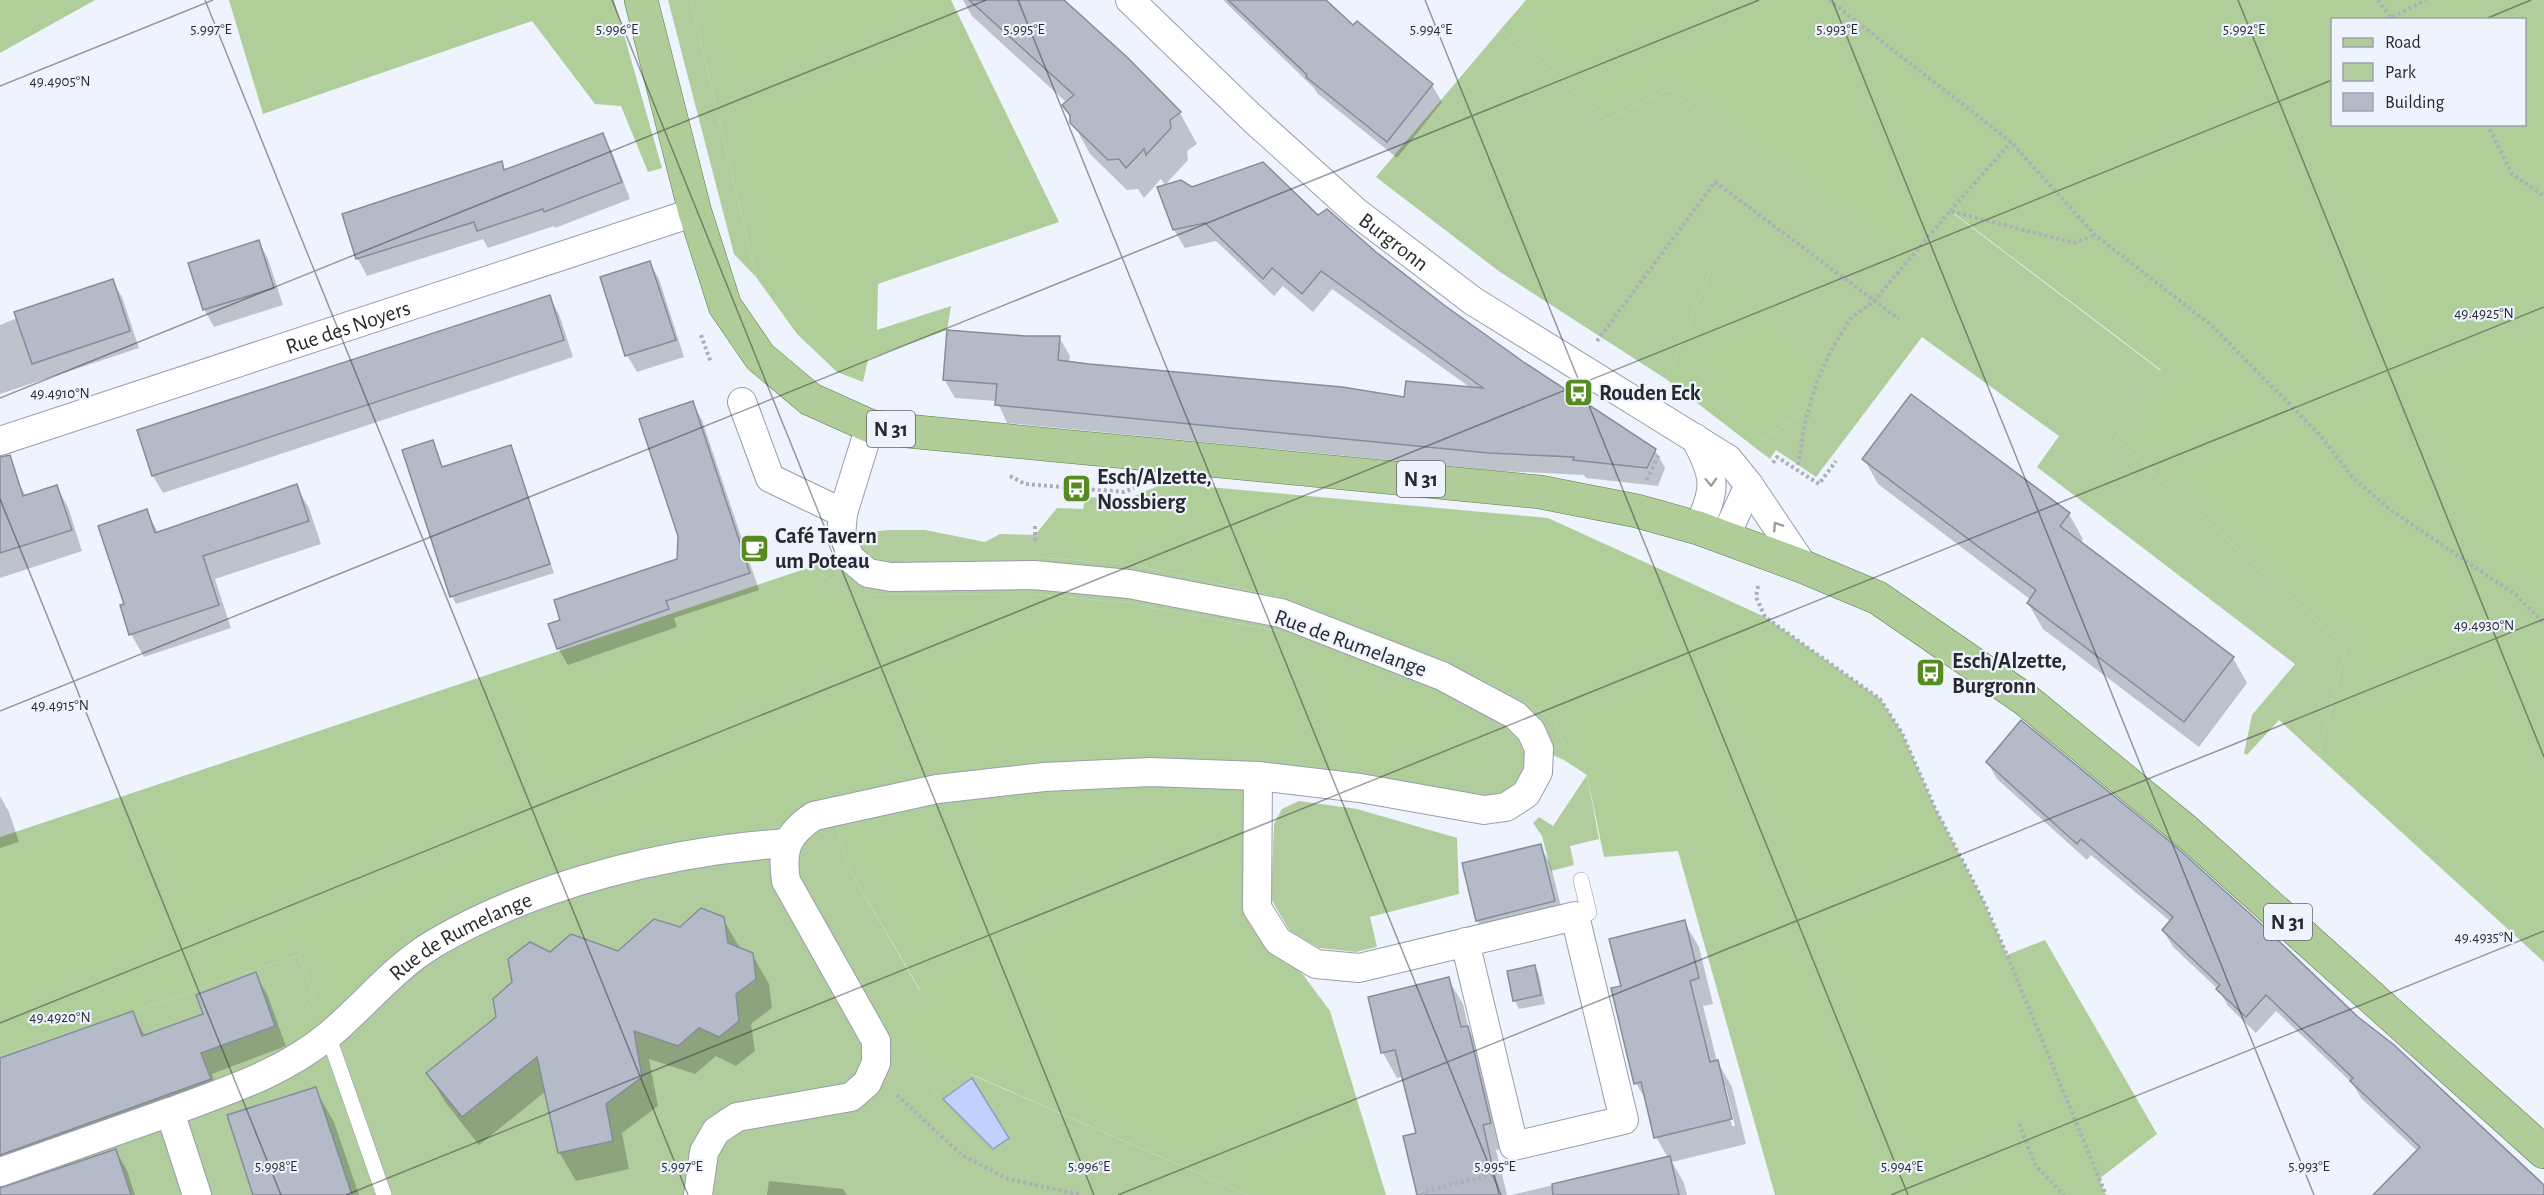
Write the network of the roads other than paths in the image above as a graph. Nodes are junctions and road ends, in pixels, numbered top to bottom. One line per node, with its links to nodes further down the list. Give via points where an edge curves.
1 (641, 0): 3 (main road, N 31)
2 (1130, 0): 6 (street, Burgronn, via 1356,212 1473,301)
3 (695, 212): 5 (main road, N 31, via 725,306 760,357 810,399); 7 (street, Rue des Noyers)
4 (742, 402): 9 (street, via 770,478)
5 (870, 426): 9 (street, Rue de Rumelange); 10 (main road, N 31, via 1540,492 1637,511)
6 (1695, 438): 8 (street, Burgronn); 10 (street, Burgronn, one-way to 10, via 1711,466)
7 (0, 441)
8 (1760, 476): 10 (street); 11 (street, Burgronn, one-way to 8)
9 (843, 513): 12 (street, Rue de Rumelange, via 841,536 850,558 868,573 891,577 1034,575 1129,584 1281,613 1442,676 1515,715 1531,731 1539,749 1538,772 1526,794 1506,807 1484,810 1360,788)
10 (1712, 533): 11 (main road, N 31)
11 (1804, 567): 19 (main road, N 31, via 1878,598 2026,700 2186,831)
12 (1258, 776): 13 (street, Rue de Rumelange, via 1151,772 1044,777 938,789 814,816 798,827); 16 (street, via 1257,908 1278,941 1316,964 1359,968)
13 (787, 843): 17 (street, Rue de Rumelange, via 732,847 585,878 497,910 433,944 379,986); 23 (street, via 783,861 786,881 876,1041 876,1063 867,1083 851,1097 737,1118 716,1131 704,1152)
14 (1581, 880): 15 (lane, via 1589,913)
15 (1575, 916): 16 (street); 16 (street, via 1624,1120 1514,1146)
16 (1465, 942)
17 (328, 1035): 18 (street, Rue de Rumelange, via 272,1073); 22 (lane)
18 (170, 1112): 20 (street, Rue de Rumelange); 21 (street)
19 (2544, 1152)
20 (0, 1172)
21 (197, 1195)
22 (384, 1195)
23 (698, 1195)

